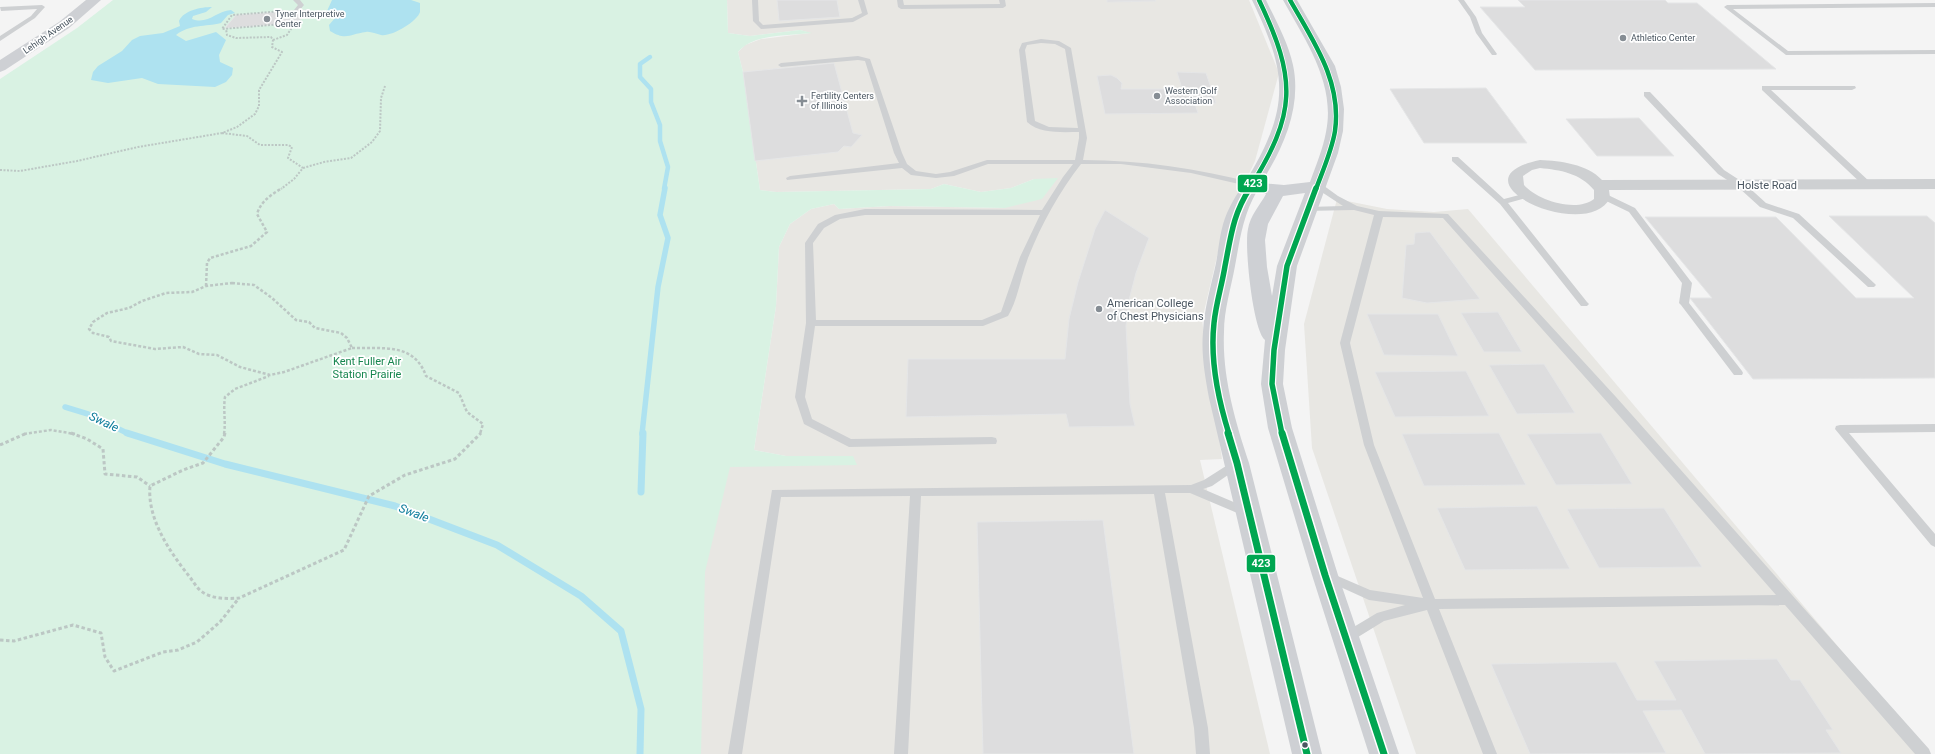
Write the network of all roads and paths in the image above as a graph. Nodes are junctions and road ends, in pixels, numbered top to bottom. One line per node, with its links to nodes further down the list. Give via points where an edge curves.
1 (8, 0): 12 (lane)
2 (94, 0): 21 (main road, Lehigh Avenue, via 64,25)
3 (296, 0): 13 (lane, via 301,4)
4 (754, 0): 5 (lane, via 756,21 761,27 853,20 865,14)
5 (861, 0)
6 (900, 0): 7 (lane, via 901,7 1003,6)
7 (1002, 0)
8 (1259, 0): 35 (main road, via 1282,50 1288,73 1288,98 1274,146)
9 (1290, 0): 36 (main road, via 1327,66 1334,87 1335,131)
10 (1461, 0): 19 (lane)
11 (1935, 5): 18 (lane, via 1727,7 1786,53)
12 (1, 10): 16 (lane, via 42,7 33,17)
13 (297, 10): 14 (path, via 308,9 300,23); 15 (path, via 232,15 222,29)
14 (295, 23): 15 (path); 17 (path, via 288,35)
15 (226, 30): 17 (path, via 227,35 231,37 271,37)
16 (0, 39)
17 (274, 40): 26 (path, via 272,47 282,52 260,90 259,106 255,114)
18 (1935, 52)
19 (1494, 54)
20 (781, 65): 29 (lane, via 858,58 868,60)
21 (0, 67)
22 (385, 86): 30 (path, via 380,98 380,131 371,142 352,158 327,161)
23 (1852, 88): 33 (lane, via 1765,88)
24 (1647, 94): 37 (lane, via 1721,172)
25 (1082, 130): 25 (lane, via 1068,48 1059,42 1041,40 1024,44 1022,50 1032,122 1040,127); 28 (lane)
26 (222, 133): 30 (path, via 247,136 260,145 288,145 292,147 288,158); 31 (path, via 20,171)
27 (1455, 159): 41 (lane)
28 (1079, 162): 29 (lane, via 987,162 951,174 936,176 914,173); 35 (lane, via 1120,162 1175,169); 44 (lane)
29 (904, 165): 32 (lane)
30 (303, 168): 47 (path, via 292,181 258,208 257,214 267,232 262,238 251,246 210,258 207,263)
31 (0, 170)
32 (790, 178)
33 (1867, 184): 34 (street, Holste Road); 37 (street, Holste Road)
34 (1935, 184)
35 (1252, 185): 38 (main road); 57 (main road, via 1234,218 1213,332 1217,381 1228,436)
36 (1317, 185): 38 (main road); 42 (lane, via 1334,198); 43 (main road)
37 (1741, 185): 39 (street, Holste Road); 46 (lane, via 1762,205 1796,216)
38 (1277, 191): 51 (main road, via 1257,228 1256,236 1258,271)
39 (1601, 191): 40 (street, via 1600,203 1592,207 1567,209 1552,206); 40 (street, via 1585,175 1566,168 1553,165 1528,166 1515,175 1519,188); 52 (lane, via 1632,210 1687,283 1684,303)
40 (1527, 195): 41 (lane)
41 (1503, 202): 48 (lane)
42 (1354, 208): 43 (lane); 45 (lane)
43 (1308, 209): 51 (main road, via 1287,266)
44 (1045, 213): 49 (lane, via 1024,257 1005,314 983,323); 49 (lane, via 865,212 838,217 821,226 809,243)
45 (1379, 214): 66 (lane, via 1445,216); 67 (lane, via 1345,343 1369,445)
46 (1871, 285)
47 (206, 286): 50 (path, via 232,283 254,286 296,320 309,322 315,328 341,333); 53 (path, via 192,292 166,293 142,301 129,308 107,314 93,322 89,329 93,333 109,337 111,341 155,349 183,347)
48 (1584, 304)
49 (811, 323): 55 (lane, via 800,397 808,421 849,443)
50 (352, 348): 53 (path); 65 (path, via 397,349 415,354 424,365 426,376 459,393 468,416 483,424 480,433 455,459 405,475 370,496 344,550)
51 (1274, 350): 64 (main road, via 1272,384 1280,428)
52 (1738, 373)
53 (270, 375): 58 (path, via 235,389 225,397 224,437 203,464 183,470)
54 (1935, 428): 63 (lane, via 1840,429)
55 (992, 441)
56 (0, 445): 58 (path, via 31,432 68,431 89,438 103,449 106,474 137,477)
57 (1237, 463): 59 (lane, via 1208,483); 62 (main road)
58 (150, 486): 65 (path, via 149,496 153,515 166,543 184,570 202,591 223,599)
59 (1191, 489): 60 (lane); 62 (lane)
60 (1158, 490): 61 (lane); 72 (lane, via 1201,728)
61 (916, 492): 70 (lane, via 776,493); 71 (lane)
62 (1249, 514): 73 (main road)
63 (1935, 542)
64 (1325, 575): 67 (lane, via 1368,595); 68 (main road)
65 (239, 598): 69 (path, via 228,617 192,644 114,671 105,657 101,633 73,625 14,641)
66 (1788, 600): 67 (lane); 76 (lane)
67 (1430, 604): 68 (lane, via 1381,617); 75 (lane)
68 (1346, 638): 74 (main road)
69 (0, 640)
70 (735, 754)
71 (901, 754)
72 (1203, 754)
73 (1307, 754)
74 (1384, 754)
75 (1490, 754)
76 (1924, 754)

